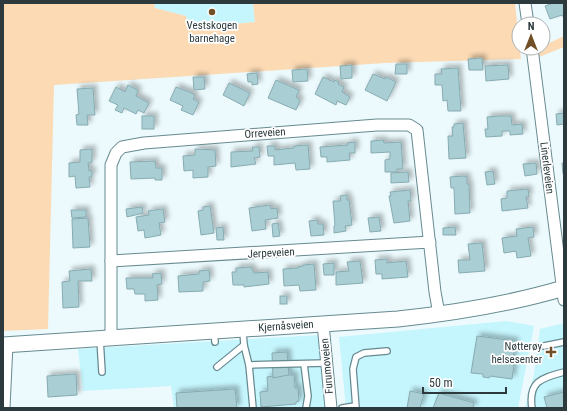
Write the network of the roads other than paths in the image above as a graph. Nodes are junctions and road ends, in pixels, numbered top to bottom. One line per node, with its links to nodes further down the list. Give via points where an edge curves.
1 (525, 3): 2 (street)
2 (527, 16)
3 (533, 56): 6 (street, Linerleveien)
4 (430, 242): 5 (street, Jerpeveien); 5 (street, Orreveien, via 418,133 409,125 377,125 199,138 122,147 116,153 112,165); 7 (street, Orreveien)
5 (112, 261): 10 (street, Orreveien)
6 (563, 292): 7 (main road, Kjernåsveien)
7 (439, 314): 8 (main road, Kjernåsveien)
8 (323, 324): 9 (main road, Kjernåsveien); 16 (street, Furumoveien)
9 (243, 329): 10 (main road, Kjernåsveien, via 214,337); 13 (lane)
10 (106, 338): 12 (main road, Kjernåsveien); 20 (lane)
11 (564, 342): 14 (lane)
12 (5, 344): 22 (street, Kjernåsveien)
13 (244, 345): 18 (lane); 19 (lane)
14 (544, 346)
15 (387, 351): 23 (lane, via 364,353 356,358 353,369)
16 (326, 363): 17 (lane); 27 (street, Furumoveien)
17 (304, 364): 18 (lane); 26 (lane, via 308,396)
18 (249, 365): 25 (lane)
19 (217, 366)
20 (102, 372)
21 (564, 372): 29 (lane, via 546,376 539,381 531,393)
22 (4, 380): 24 (street, Kjernåsveien)
23 (356, 407): 28 (lane)
24 (4, 408)
25 (253, 408)
26 (306, 408)
27 (331, 408)
28 (342, 408)
29 (532, 408)

